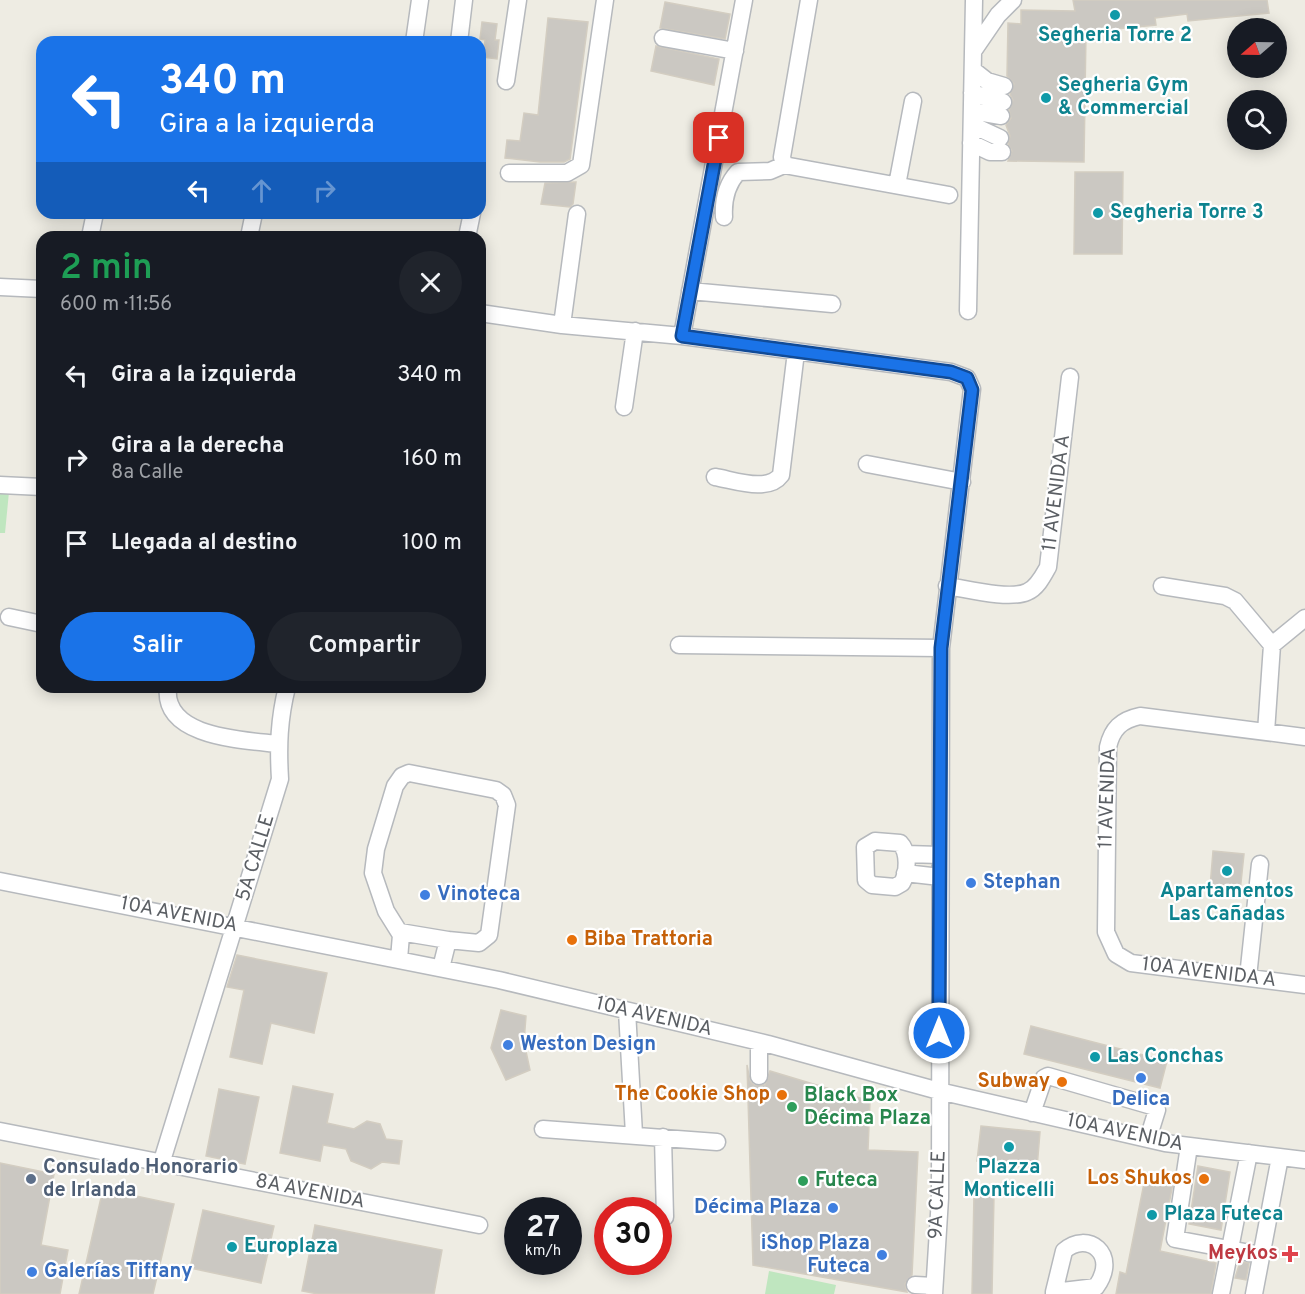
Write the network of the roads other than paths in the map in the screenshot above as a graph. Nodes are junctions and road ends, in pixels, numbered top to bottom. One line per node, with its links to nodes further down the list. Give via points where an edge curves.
1 (420, 0): 9 (street)
2 (464, 0): 10 (street)
3 (518, 0): 15 (street)
4 (605, 0): 22 (street, via 581,165 567,173)
5 (744, 0): 12 (street)
6 (809, 0): 21 (street, via 782,157)
7 (974, 0): 13 (street)
8 (1013, 0): 13 (street)
9 (415, 36)
10 (460, 36)
11 (663, 38): 12 (street)
12 (735, 51): 29 (street)
13 (973, 51): 14 (street)
14 (973, 70): 16 (street); 18 (street)
15 (506, 81)
16 (972, 93): 18 (street); 19 (street)
17 (914, 101): 23 (street)
18 (1003, 102): 19 (street)
19 (972, 118): 20 (street); 20 (street, via 1001,145 990,152)
20 (971, 143): 31 (street)
21 (784, 165): 23 (street); 26 (street, via 770,171 738,172 724,202)
22 (509, 173)
23 (897, 185): 24 (street)
24 (949, 195)
25 (577, 214): 33 (street)
26 (724, 217)
27 (0, 287): 28 (street)
28 (36, 289)
29 (690, 291): 30 (street); 35 (street)
30 (832, 304)
31 (968, 311)
32 (486, 314): 33 (street)
33 (562, 325): 34 (street)
34 (635, 331): 35 (street); 38 (street)
35 (682, 336): 36 (street)
36 (796, 352): 40 (street, via 781,475 767,485); 41 (street, 9A CALLE, via 951,372 967,378 972,404)
37 (1070, 377): 45 (street, 11 AVENIDA A, via 1048,567 1038,584 1027,592 1009,595)
38 (624, 406)
39 (867, 464): 41 (street)
40 (715, 477)
41 (962, 482): 45 (street, 9A CALLE)
42 (0, 485): 43 (street)
43 (36, 487)
44 (1162, 585): 50 (street, via 1235,601)
45 (947, 586): 51 (street, 9A CALLE)
46 (3, 615): 48 (street)
47 (1305, 618): 50 (street)
48 (36, 623)
49 (679, 645): 51 (street)
50 (1272, 645): 54 (street)
51 (941, 648): 58 (street, 9A CALLE)
52 (167, 693): 56 (street, via 176,716 196,731)
53 (286, 693): 56 (street, 5A CALLE)
54 (1266, 732): 55 (street, 11 AVENIDA); 66 (street, 11 AVENIDA, via 1140,717 1118,725 1108,747 1106,932)
55 (1305, 737)
56 (278, 744): 63 (street, 5A CALLE, via 280,779)
57 (906, 854): 58 (street); 60 (street); 60 (street, via 900,843 865,847 864,872 872,885 895,886 902,883)
58 (940, 855): 61 (street, 9A CALLE)
59 (1260, 864): 69 (street)
60 (905, 873): 61 (street)
61 (940, 877): 74 (street, 9A CALLE)
62 (0, 881): 63 (street, 10A AVENIDA)
63 (236, 926): 67 (street, 10A AVENIDA); 86 (street, 5A CALLE)
64 (400, 932): 65 (street); 65 (street, via 386,911 373,873 376,849 396,786 409,772 496,790 507,805 489,936 479,943); 67 (street)
65 (448, 940): 68 (street)
66 (1116, 954): 69 (street, 10A AVENIDA A, via 1131,963)
67 (399, 959): 68 (street, 10A AVENIDA)
68 (441, 968): 71 (street, 10A AVENIDA)
69 (1248, 977): 70 (street, 10A AVENIDA A)
70 (1305, 986)
71 (627, 1011): 72 (street, 10A AVENIDA); 78 (street)
72 (765, 1040): 73 (street); 74 (street, 10A AVENIDA)
73 (759, 1076)
74 (939, 1091): 75 (street, 10A AVENIDA); 92 (street, 9A CALLE, via 940,1198)
75 (1032, 1113): 80 (street, 10A AVENIDA); 80 (street, via 1048,1076 1155,1107)
76 (543, 1129): 78 (street)
77 (0, 1131): 86 (street, 8A AVENIDA)
78 (634, 1134): 79 (street)
79 (663, 1137): 81 (street); 87 (street)
80 (1148, 1139): 82 (street, 10A AVENIDA)
81 (717, 1142)
82 (1189, 1146): 83 (street, 10A AVENIDA); 89 (street, via 1175,1239)
83 (1249, 1153): 84 (street, 10A AVENIDA); 89 (street)
84 (1280, 1157): 85 (street, 10A AVENIDA); 90 (street)
85 (1305, 1160)
86 (161, 1164): 88 (street, 8A AVENIDA)
87 (664, 1197)
88 (479, 1225)
89 (1230, 1250): 90 (street); 93 (street)
90 (1261, 1256): 94 (street)
91 (915, 1285): 92 (street)
92 (934, 1290)
93 (1221, 1294)
94 (1254, 1294)

